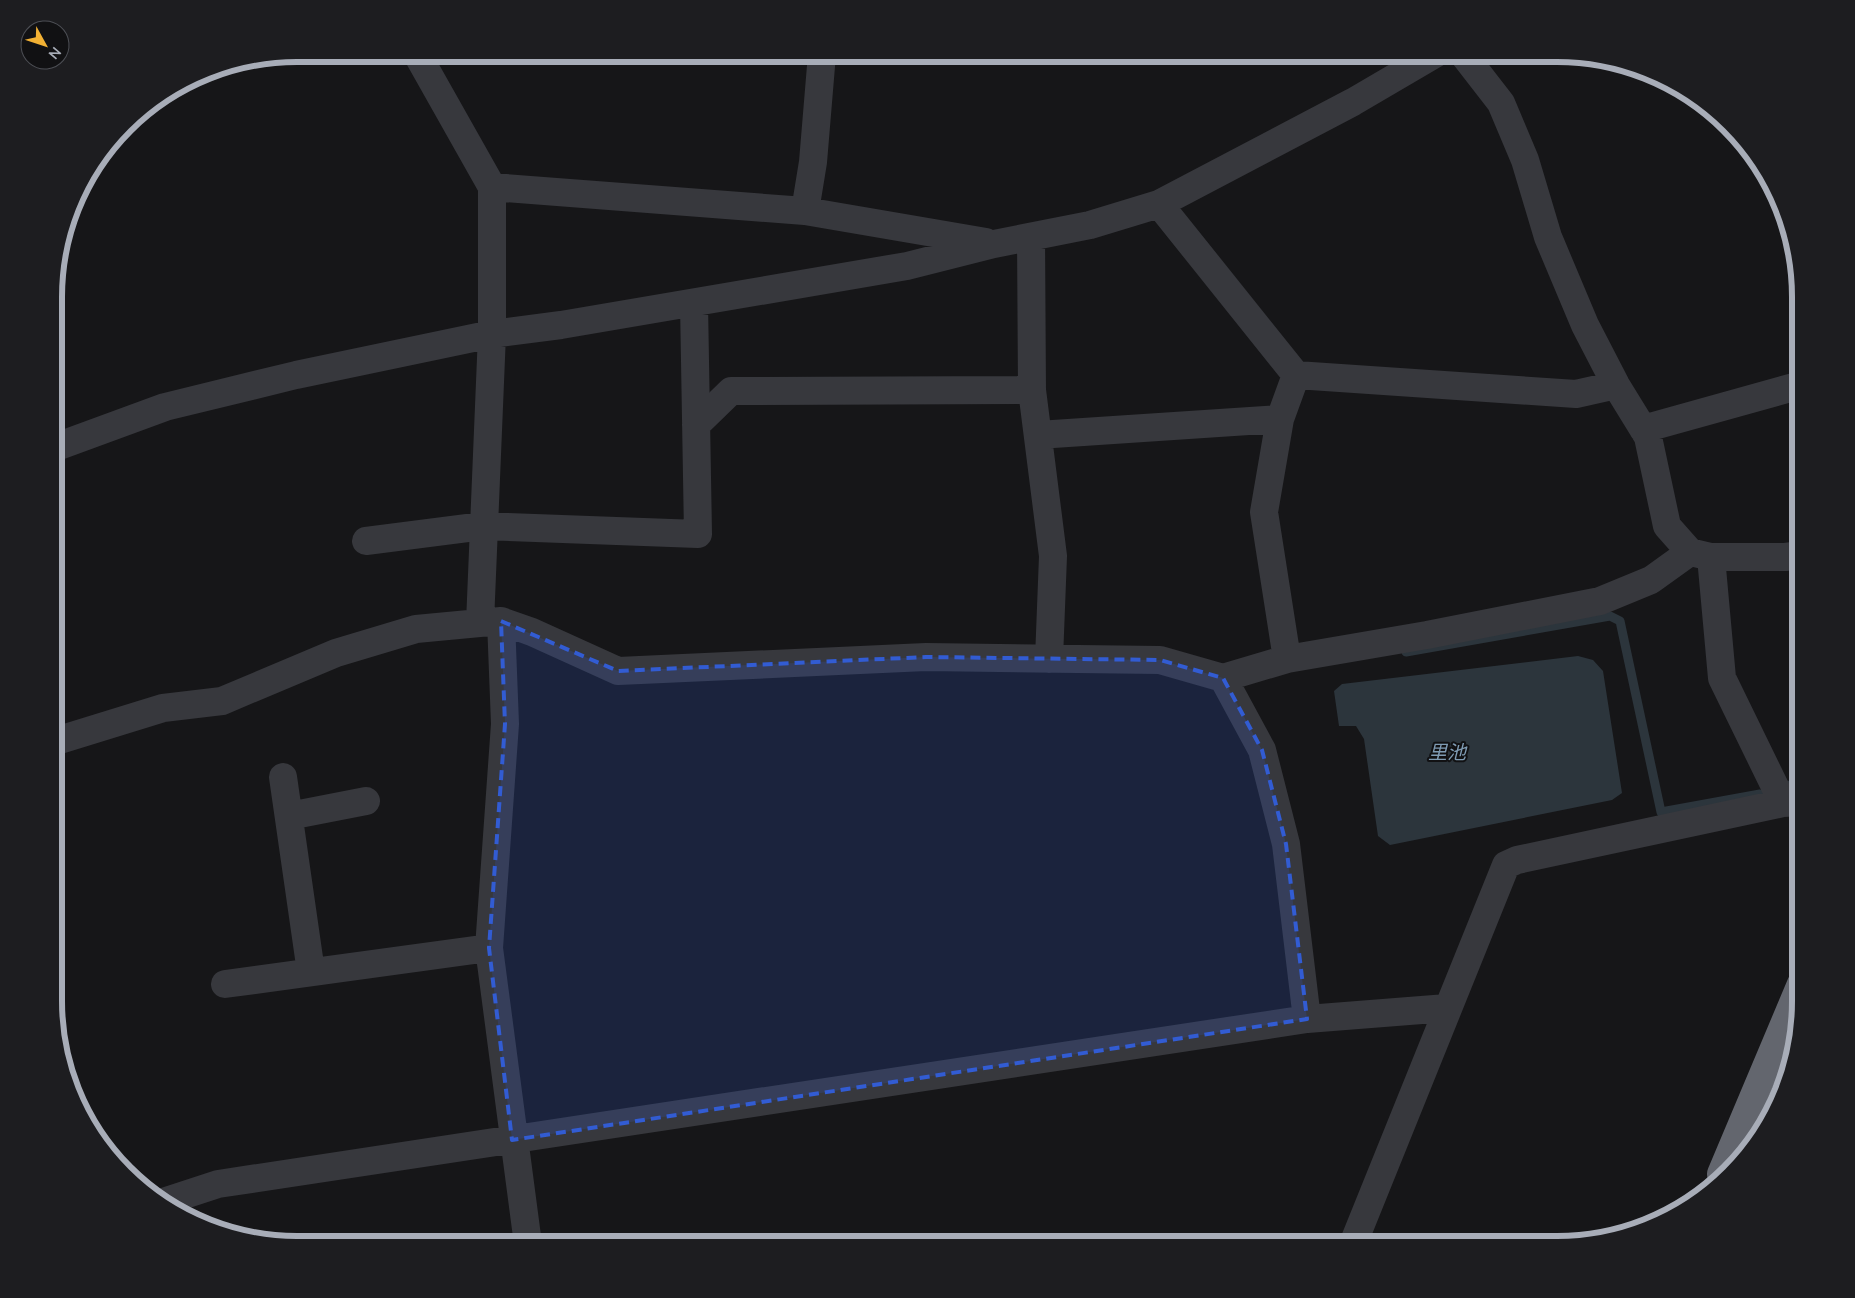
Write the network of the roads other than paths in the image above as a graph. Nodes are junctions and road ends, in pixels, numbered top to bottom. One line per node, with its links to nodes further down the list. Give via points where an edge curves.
1 (422, 62): 5 (street)
2 (821, 62): 7 (street, via 813,162)
3 (1421, 62): 6 (street, via 1353,102)
4 (1472, 62): 13 (street, via 1501,103 1525,160 1548,237 1585,324)
5 (492, 187): 7 (street); 11 (street)
6 (1159, 204): 8 (street, via 1090,225); 12 (street)
7 (805, 211): 9 (street)
8 (1031, 237): 9 (street); 15 (street)
9 (994, 244): 10 (street, via 908,266)
10 (694, 303): 11 (street); 17 (street)
11 (492, 334): 20 (street, via 296,375 165,407); 21 (street)
12 (1296, 375): 13 (street, via 1576,394); 16 (street)
13 (1616, 385): 18 (street)
14 (1792, 388): 18 (street)
15 (1032, 390): 17 (street, via 731,391); 19 (street)
16 (1280, 419): 19 (street); 26 (street, via 1264,512)
17 (696, 425): 21 (street, via 698,534)
18 (1643, 429): 23 (street, via 1648,437 1667,526)
19 (1038, 435): 27 (street, via 1054,556)
20 (62, 445)
21 (483, 526): 22 (street); 25 (street)
22 (366, 541)
23 (1700, 554): 24 (street); 26 (street, via 1651,580 1600,601); 32 (street, via 1722,678)
24 (1792, 556)
25 (490, 622): 27 (street, via 532,632 618,671 916,658); 29 (street, via 416,629 336,653 222,701 163,708); 34 (street, via 504,724)
26 (1287, 659): 28 (street)
27 (1050, 660): 28 (street, via 1160,660)
28 (1223, 678): 39 (street, via 1262,750 1286,844)
29 (62, 740)
30 (283, 777): 33 (street)
31 (366, 801): 33 (street)
32 (1792, 802): 38 (street, via 1517,860 1506,865)
33 (289, 816): 35 (street)
34 (489, 948): 35 (street); 40 (street)
35 (312, 972): 36 (street)
36 (225, 984)
37 (1792, 1005): 41 (highway)
38 (1447, 1008): 39 (street); 44 (street)
39 (1307, 1019): 40 (street)
40 (512, 1140): 42 (street, via 218,1184); 43 (street)
41 (1724, 1167)
42 (172, 1199)
43 (527, 1236)
44 (1355, 1236)

